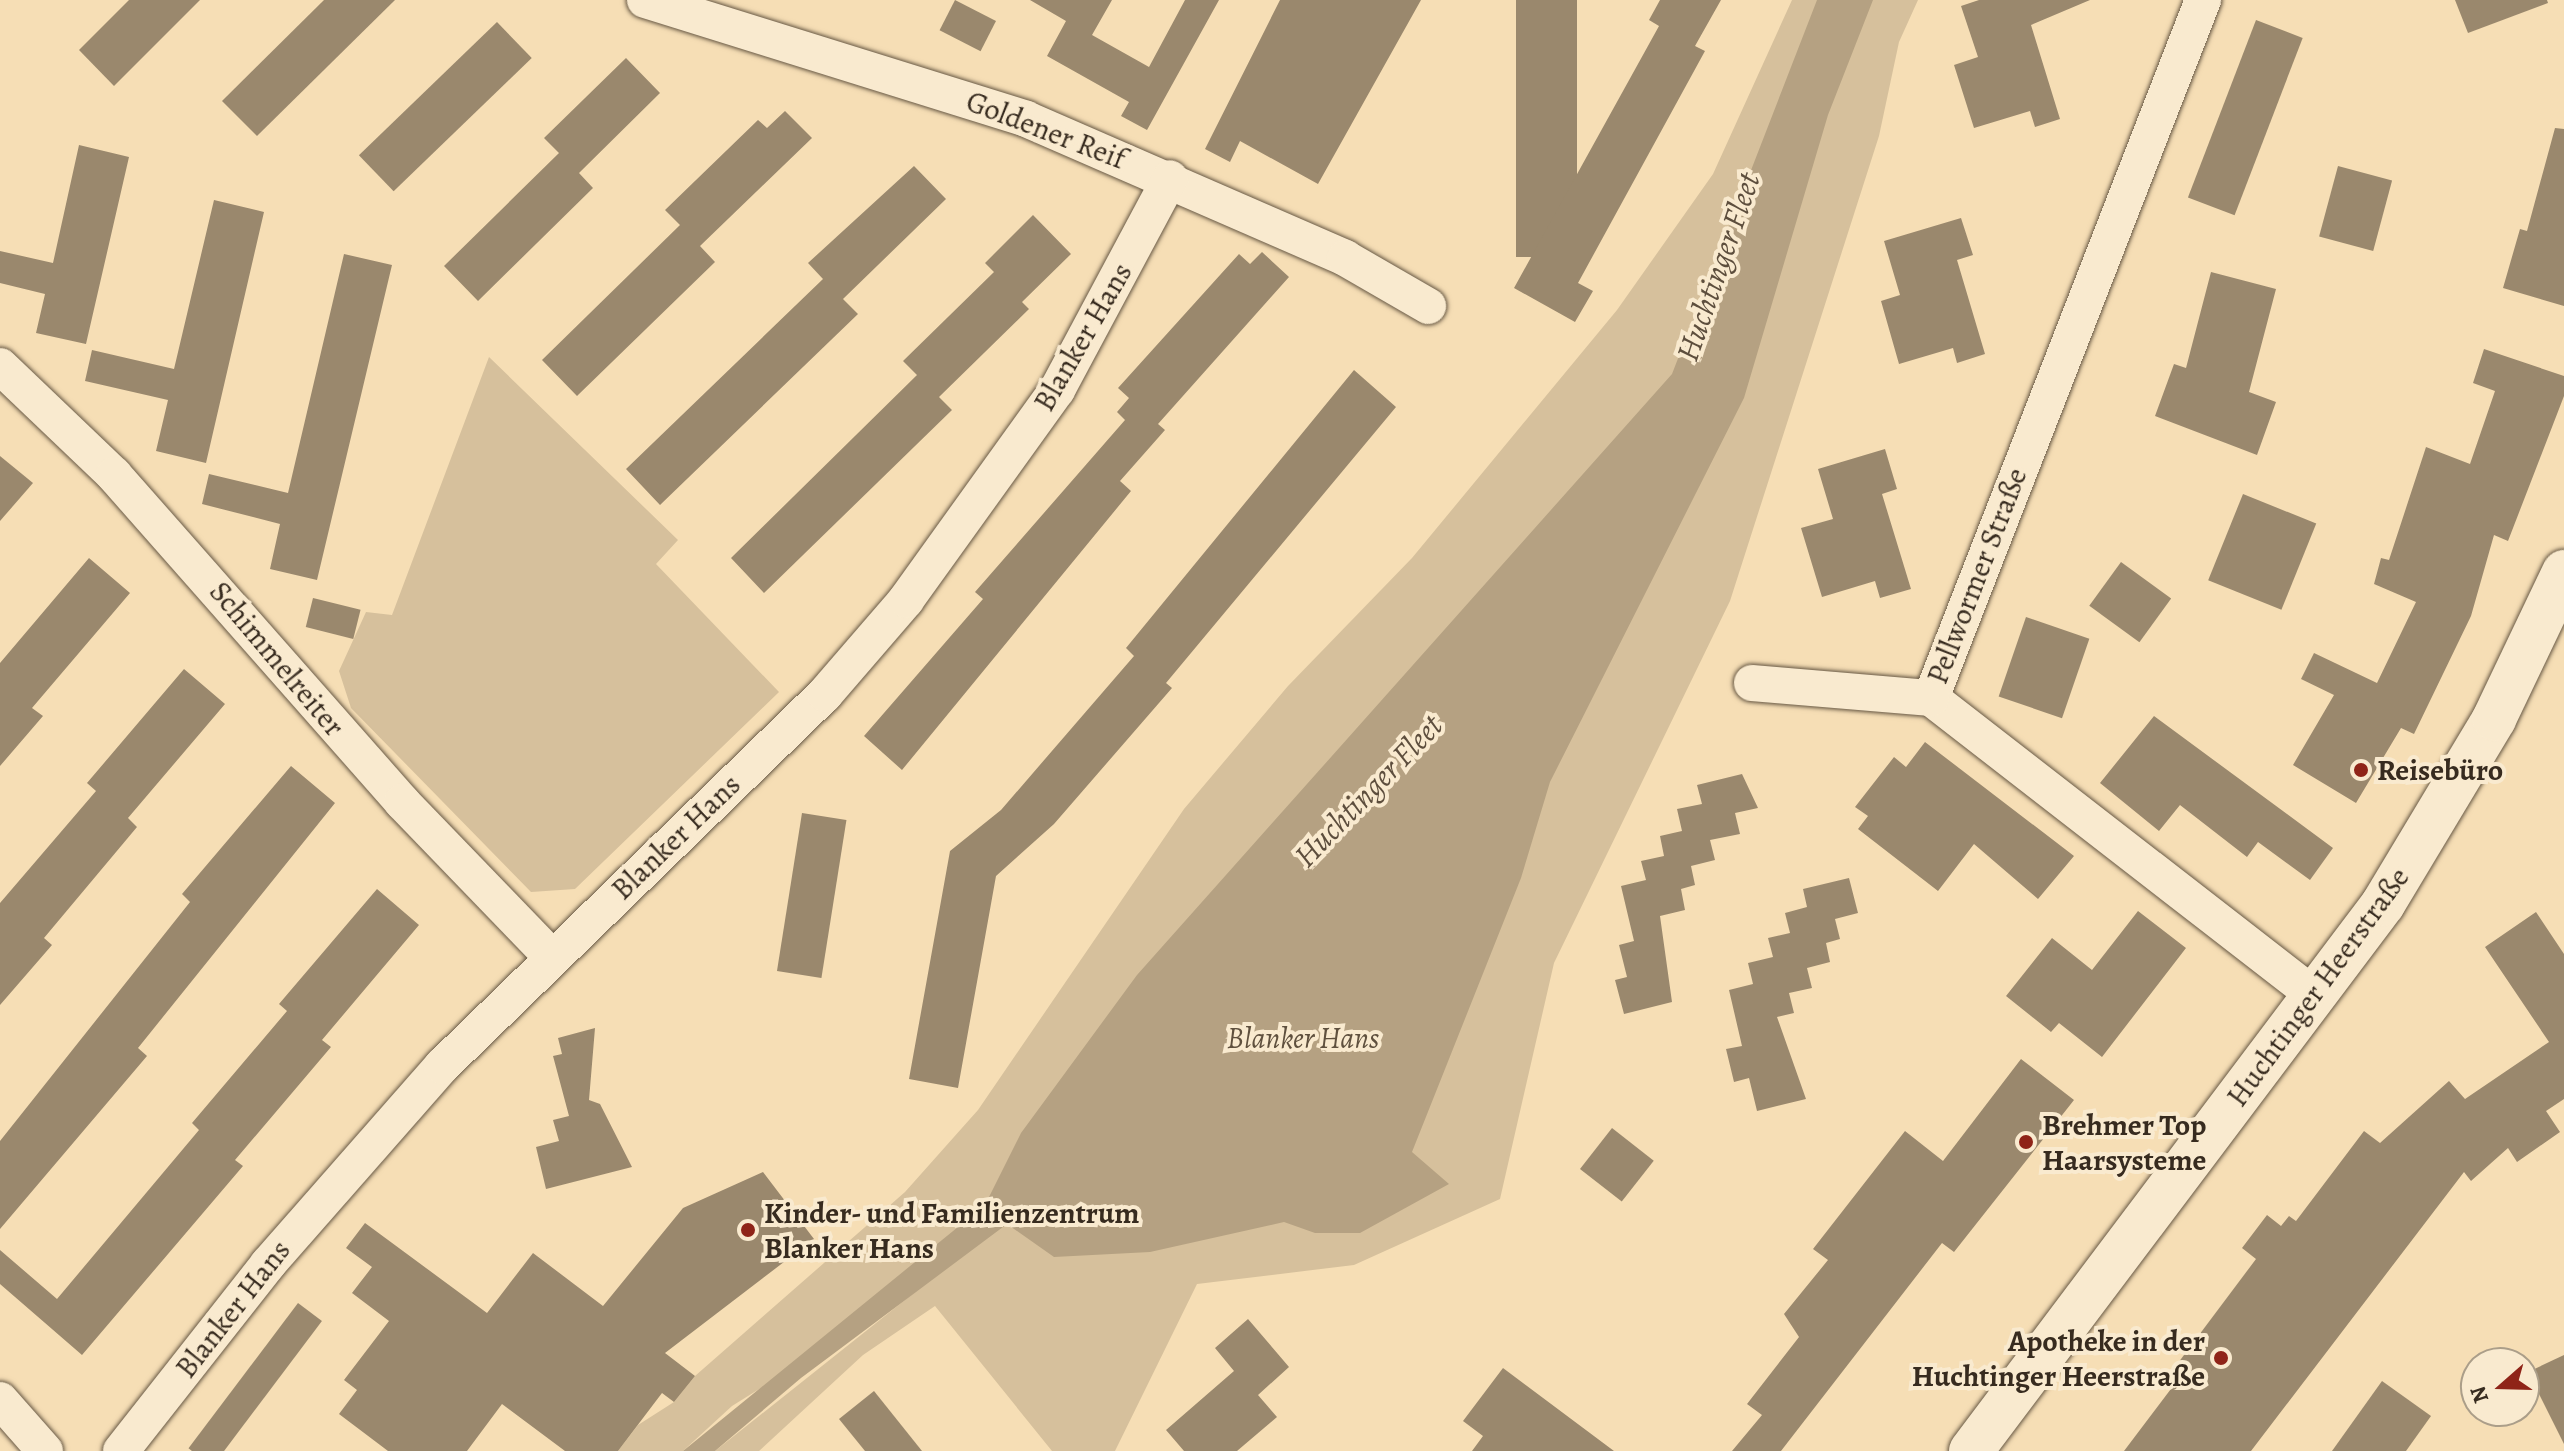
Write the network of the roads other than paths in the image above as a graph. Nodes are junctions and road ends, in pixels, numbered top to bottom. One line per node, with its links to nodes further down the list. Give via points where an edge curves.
1 (645, 0): 3 (street, Goldener Reif, via 1026,119)
2 (2203, 0): 8 (street, Pellwormer Straße)
3 (1170, 178): 4 (street, Goldener Reif, via 1345,258); 9 (street, Blanker Hans, via 1057,390 906,600 825,694)
4 (1428, 306)
5 (0, 366): 9 (street, Schimmelreiter, via 125,487 383,782)
6 (2564, 572): 10 (main road, Huchtinger Heerstraße, via 2446,803)
7 (1752, 683): 8 (street)
8 (1931, 698): 10 (street, Pellwormer Straße)
9 (550, 955): 13 (street, Blanker Hans, via 353,1162)
10 (2317, 997): 14 (main road, Huchtinger Heerstraße)
11 (0, 1400): 12 (street)
12 (45, 1451)
13 (121, 1451)
14 (1971, 1451)

